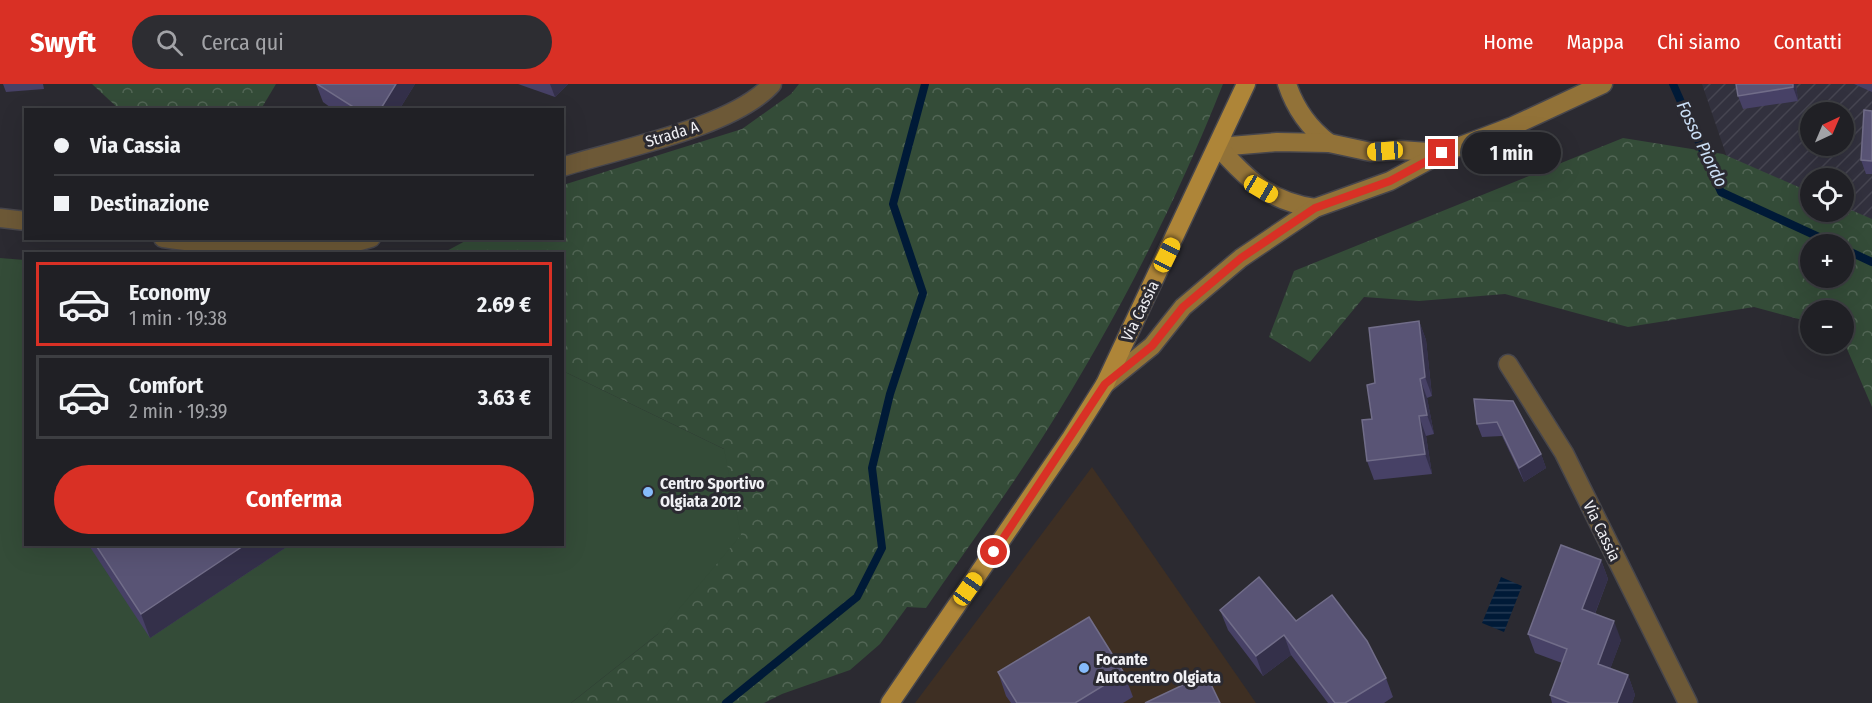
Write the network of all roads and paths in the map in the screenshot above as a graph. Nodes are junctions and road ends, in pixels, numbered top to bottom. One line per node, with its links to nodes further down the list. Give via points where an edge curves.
1 (772, 84): 8 (street, Strada A, via 743,107 716,120)
2 (1246, 84): 6 (main road, Via Cassia)
3 (1287, 84): 5 (street, via 1303,117)
4 (1598, 87): 7 (street)
5 (1329, 143): 6 (street, via 1261,142); 7 (street, via 1371,152)
6 (1218, 147): 9 (street, via 1261,189 1294,204); 15 (main road, Via Cassia)
7 (1442, 153): 9 (street, via 1390,181)
8 (564, 166)
9 (1315, 208): 15 (street, via 1241,258 1183,307 1152,346)
10 (0, 218): 11 (street)
11 (24, 221)
12 (181, 240): 13 (street, via 281,251 350,245)
13 (365, 240)
14 (1508, 364): 17 (street, Via Cassia, via 1564,453)
15 (1105, 384): 16 (main road, Via Cassia)
16 (890, 703)
17 (1688, 703)

